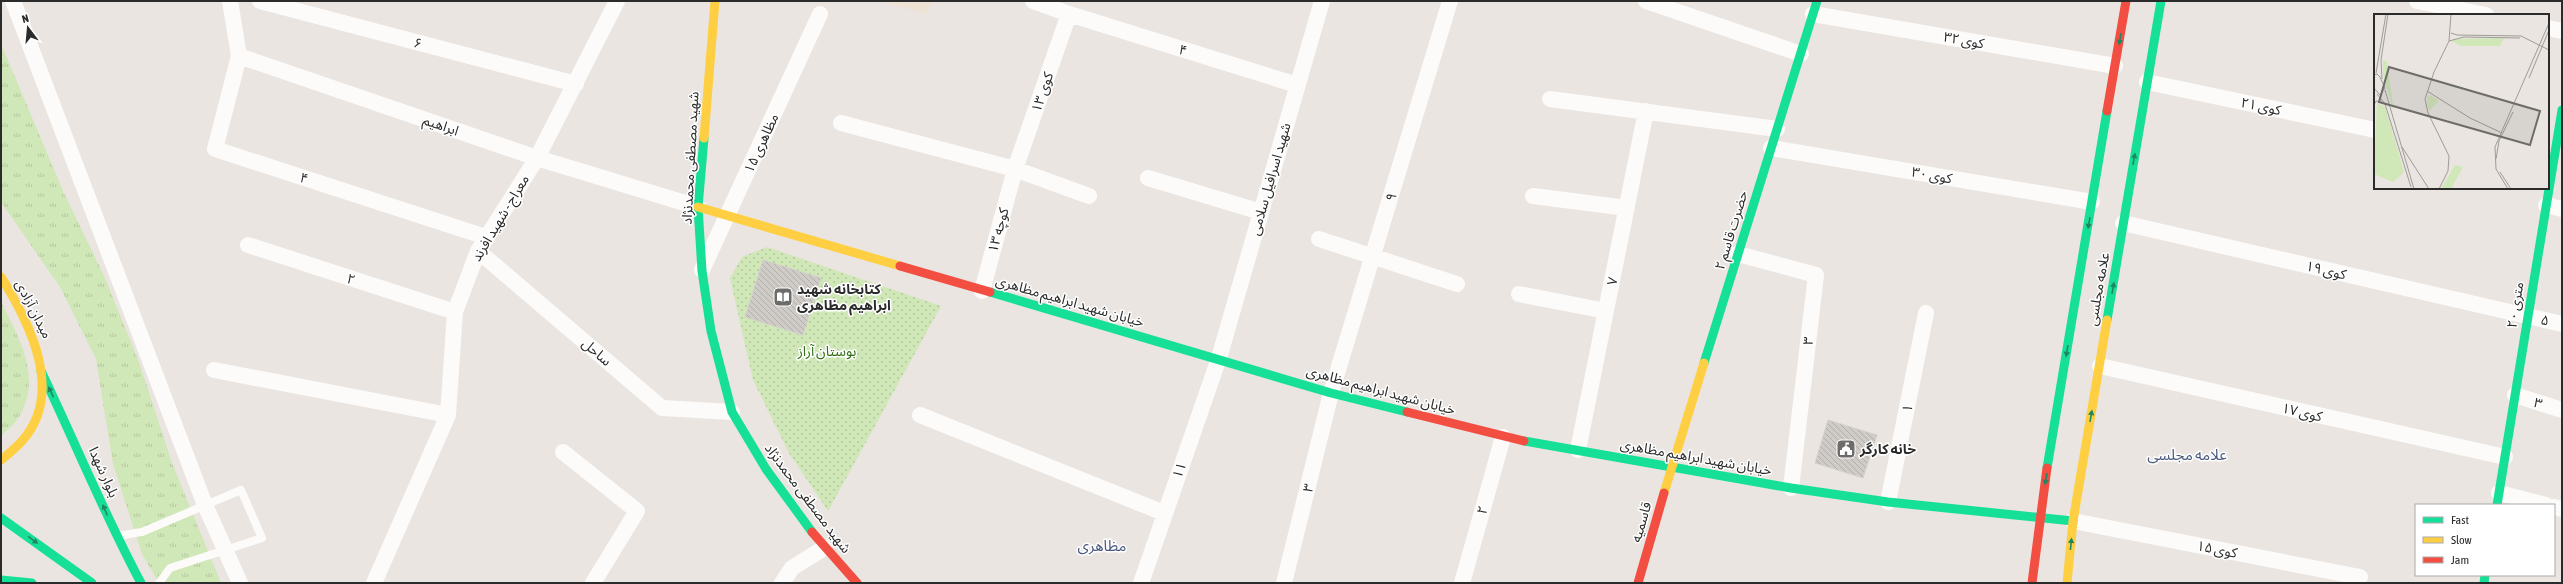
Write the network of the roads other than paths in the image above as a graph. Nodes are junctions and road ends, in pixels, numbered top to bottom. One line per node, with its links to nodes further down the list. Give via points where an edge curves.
1 (13, 1): 82 (street)
2 (230, 1): 20 (street)
3 (260, 1): 23 (street, ۶)
4 (617, 1): 23 (street, معراج - شهید افرند)
5 (715, 1): 41 (main road, شهید مصطفی محمدنژاد)
6 (1035, 1): 15 (street, ۴)
7 (1322, 1): 24 (street, شهید اسرافیل سلامی)
8 (1450, 1): 51 (street, ۹)
9 (1646, 1): 19 (street)
10 (2126, 1): 21 (main road, علامه مجلسی, one-way to 21)
11 (2161, 1): 22 (main road, علامه مجلسی)
12 (2417, 1): 16 (street)
13 (1815, 8): 19 (main road, ۲ حضرت قاسم); 21 (street, کوی ۳۲)
14 (820, 14): 45 (street, ۱۵ مظاهری)
15 (1069, 14): 24 (street, ۴); 34 (street, کوی ۱۳)
16 (2481, 14)
17 (2549, 28): 18 (street)
18 (2562, 31)
19 (1801, 54): 29 (main road, ۲ حضرت قاسم)
20 (239, 56): 32 (street, ابراهیم); 48 (street, ۴, via 215,149)
21 (2115, 66): 39 (main road, علامه مجلسی)
22 (2147, 82): 30 (street, کوی ۲۱); 46 (main road, علامه مجلسی, one-way to 22)
23 (576, 84): 32 (street, معراج - شهید افرند)
24 (1297, 85): 44 (street, شهید اسرافیل سلامی)
25 (1550, 99): 26 (street)
26 (1646, 111): 29 (street); 42 (street, ۷)
27 (2562, 112): 33 (main road, ۲۰ متری)
28 (841, 123): 34 (street)
29 (1777, 129): 31 (main road, ۲ حضرت قاسم)
30 (2374, 130)
31 (1771, 148): 39 (street, کوی ۳۰); 50 (main road, ۲ حضرت قاسم)
32 (537, 158): 41 (street, ابراهیم); 48 (street, معراج - شهید افرند)
33 (2550, 167)
34 (1015, 169): 37 (street); 55 (street, کوچه ۱۳)
35 (1148, 178): 44 (street)
36 (2548, 189): 40 (main road, ۲۰ متری)
37 (1089, 196)
38 (1533, 196): 42 (street)
39 (2092, 202): 85 (main road, علامه مجلسی, one-way to 85)
40 (2546, 205): 43 (street); 60 (main road, ۲۰ متری)
41 (698, 207): 45 (main road, خیابان شهید ابراهیم مظاهری); 52 (main road, شهید مصطفی محمدنژاد)
42 (1627, 208): 57 (street, ۷)
43 (2562, 209)
44 (1261, 212): 62 (street, شهید اسرافیل سلامی)
45 (728, 215): 52 (street, ۱۵ مظاهری); 55 (main road, خیابان شهید ابراهیم مظاهری)
46 (2123, 224): 60 (street, کوی ۱۹); 63 (main road, علامه مجلسی, one-way to 46)
47 (1319, 239): 51 (street)
48 (482, 244): 58 (street, معراج - شهید افرند); 69 (street, ساحل, via 662,408)
49 (248, 245): 58 (street, ۲)
50 (1738, 254): 77 (main road, ۲ حضرت قاسم); 78 (street, ۳, via 1816,275)
51 (1373, 256): 54 (street); 66 (street, ۹)
52 (702, 271): 69 (main road, شهید مصطفی محمدنژاد, via 711,331)
53 (1, 277): 65 (main road, میدان آزادی, via 25,316 38,347)
54 (1457, 284)
55 (982, 291): 62 (main road, خیابان شهید ابراهیم مظاهری)
56 (1519, 294): 57 (street)
57 (1606, 311): 73 (street, ۷)
58 (455, 312): 70 (street, معراج - شهید افرند)
59 (1926, 313): 80 (street, ۱)
60 (2528, 317): 61 (street, ۵); 67 (main road, ۲۰ متری)
61 (2562, 324)
62 (1219, 358): 66 (main road, خیابان شهید ابراهیم مظاهری); 83 (street, ۱۱)
63 (2100, 366): 75 (street, کوی ۱۷); 86 (main road, علامه مجلسی, one-way to 63)
64 (214, 370): 70 (street)
65 (41, 371): 76 (main road, میدان آزادی, via 39,412 18,447); 87 (main road, بلوار شهدا, one-way to 65, via 92,478)
66 (1331, 393): 72 (main road, خیابان شهید ابراهیم مظاهری); 102 (street, ۳)
67 (2515, 395): 68 (street, ۳); 75 (main road, ۲۰ متری)
68 (2562, 410)
69 (732, 412): 88 (main road, شهید مصطفی محمدنژاد, via 766,469)
70 (448, 415): 97 (street, معراج - شهید افرند)
71 (920, 415): 83 (street)
72 (1503, 437): 73 (main road, خیابان شهید ابراهیم مظاهری); 103 (street, ۲)
73 (1578, 450): 77 (main road, خیابان شهید ابراهیم مظاهری)
74 (563, 452): 98 (street, via 637,511)
75 (2505, 457): 79 (main road, ۲۰ متری)
76 (1, 460)
77 (1671, 468): 78 (main road, خیابان شهید ابراهیم مظاهری); 104 (main road, قاسمیه)
78 (1791, 488): 80 (main road, خیابان شهید ابراهیم مظاهری)
79 (2498, 499): 81 (street)
80 (1888, 502): 85 (main road, خیابان شهید ابراهیم مظاهری)
81 (2538, 504)
82 (205, 505): 87 (lane, via 142,532); 89 (street); 89 (lane, via 241,490 262,538)
83 (1164, 513): 101 (street, ۱۱)
84 (1, 518): 93 (main road, one-way to 93)
85 (2039, 518): 86 (main road, خیابان شهید ابراهیم مظاهری); 105 (main road, علامه مجلسی)
86 (2073, 521): 90 (street, کوی ۱۵); 106 (main road, علامه مجلسی, one-way to 86)
87 (116, 536): 94 (main road, بلوار شهدا)
88 (824, 548): 99 (street, via 792,568); 100 (main road, شهید مصطفی محمدنژاد)
89 (224, 550): 95 (lane, via 170,568); 96 (street)
90 (2360, 577)
91 (1, 580): 92 (main road)
92 (32, 583)
93 (92, 583)
94 (141, 583)
95 (159, 583)
96 (240, 583)
97 (374, 583)
98 (593, 583)
99 (782, 583)
100 (857, 583)
101 (1141, 583)
102 (1284, 583)
103 (1462, 583)
104 (1638, 583)
105 (2032, 583)
106 (2066, 583)

